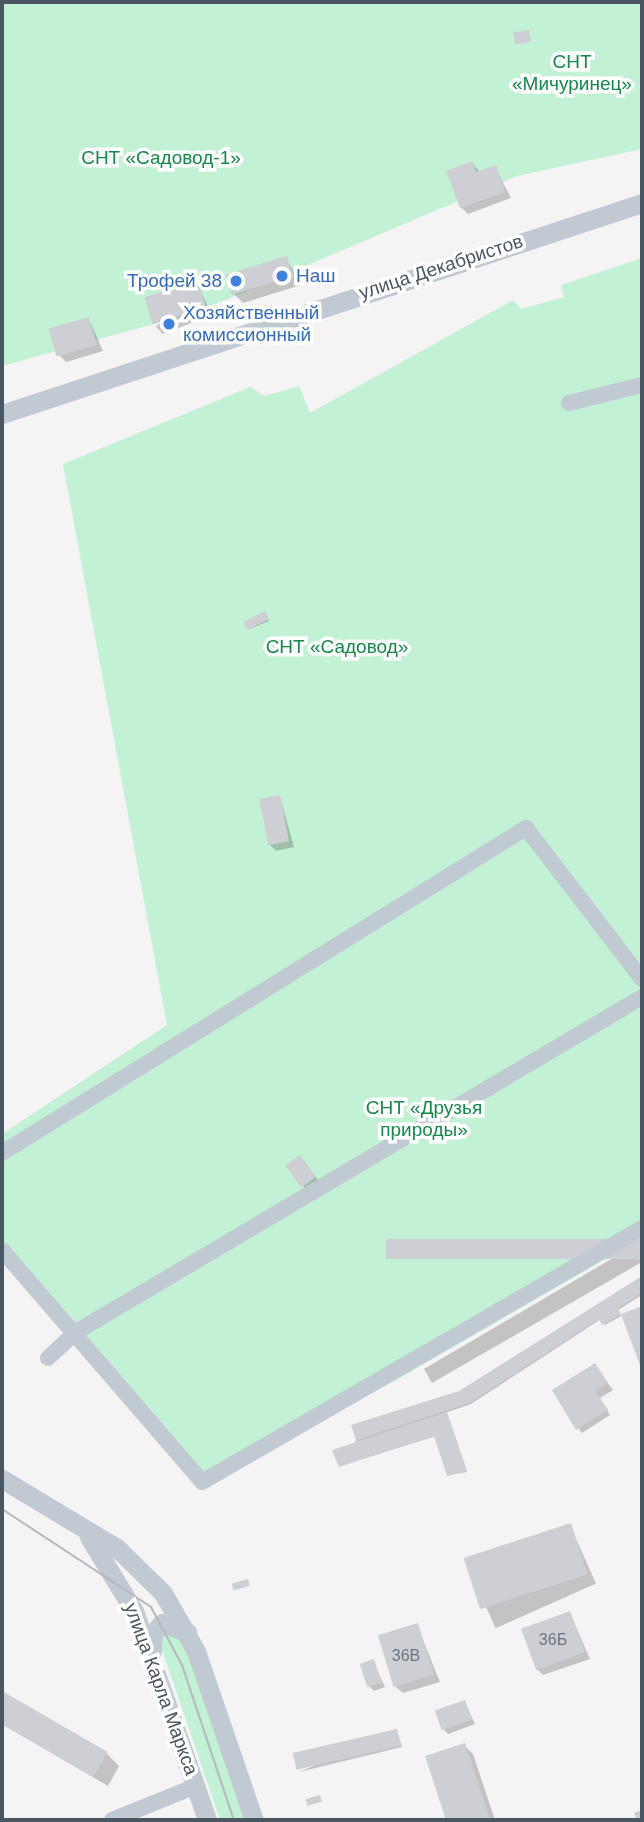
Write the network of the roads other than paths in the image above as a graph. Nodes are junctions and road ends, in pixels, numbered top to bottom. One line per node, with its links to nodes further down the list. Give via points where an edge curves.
1 (642, 203): 4 (street, улица Декабристов)
2 (642, 385): 3 (street)
3 (569, 402)
4 (2, 414)
5 (642, 979): 7 (street, via 526,828)
6 (642, 997): 10 (street)
7 (2, 1153)
8 (642, 1228): 10 (street, via 202,1482)
9 (2, 1250): 10 (street)
10 (76, 1332): 11 (street)
11 (48, 1358)
12 (2, 1479): 13 (street, улица Карла Маркса)
13 (82, 1528): 14 (street, улица Карла Маркса, via 135,1562); 15 (street, улица Карла Маркса, via 111,1565)
14 (188, 1633): 15 (street, via 173,1623 157,1626); 19 (street, улица Карла Маркса)
15 (156, 1668): 16 (street, улица Карла Маркса)
16 (196, 1786): 17 (street); 18 (street, улица Карла Маркса)
17 (112, 1820)
18 (207, 1820)
19 (254, 1820)

